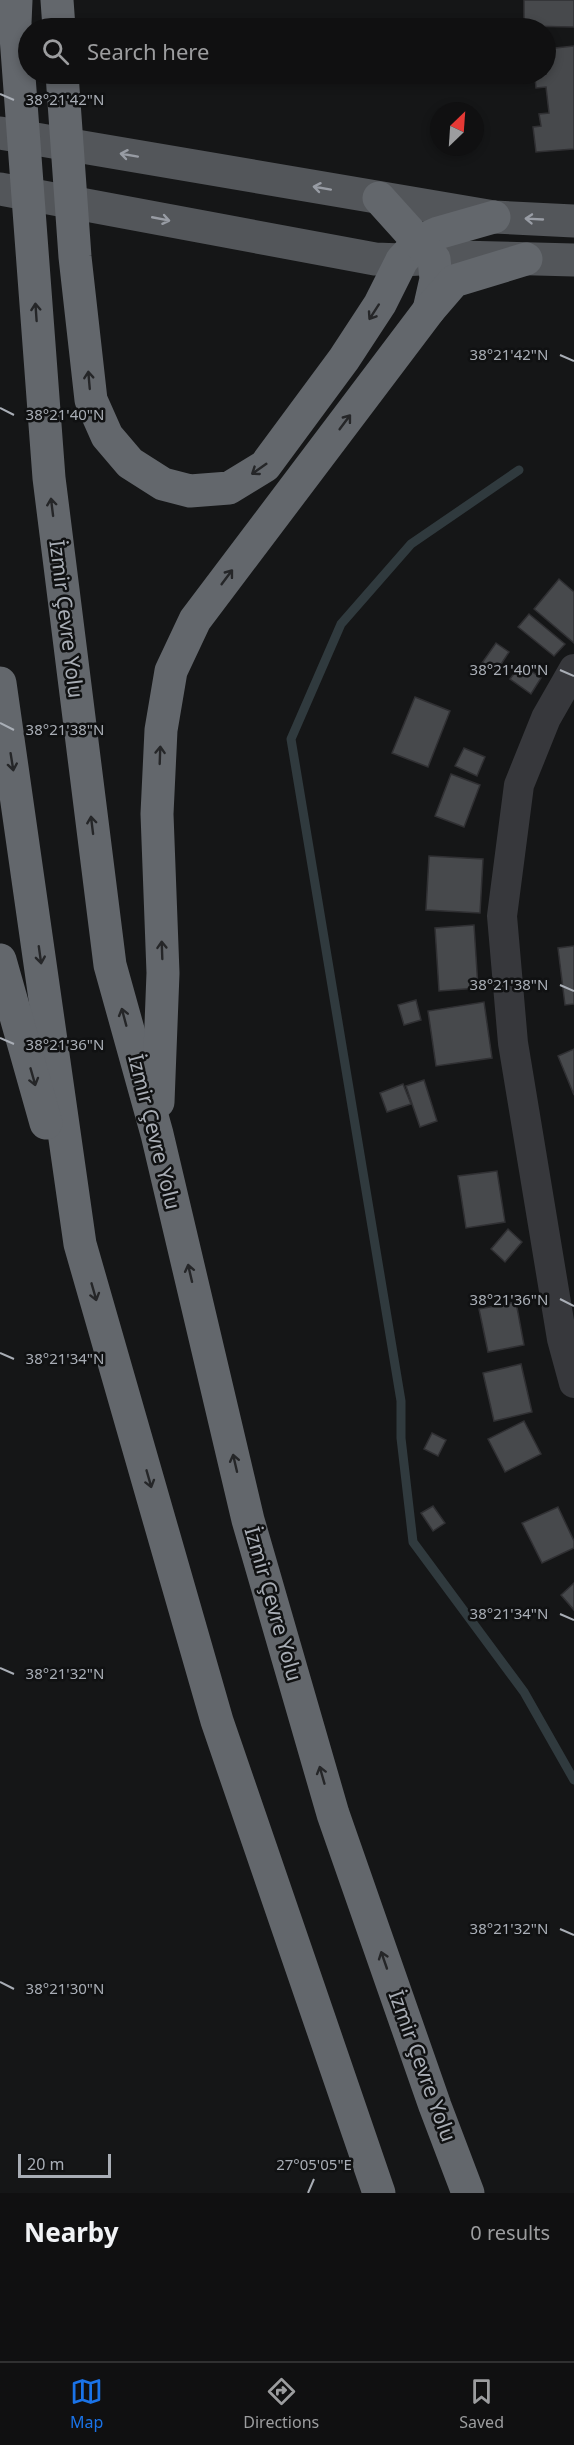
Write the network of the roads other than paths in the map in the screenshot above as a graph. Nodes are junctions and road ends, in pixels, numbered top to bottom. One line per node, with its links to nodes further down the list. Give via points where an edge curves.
1 (16, 0): 4 (highway, İzmir Çevre Yolu, one-way to 1)
2 (57, 0): 3 (highway)
3 (58, 18)
4 (18, 62)
5 (20, 84): 19 (highway, İzmir Çevre Yolu, one-way to 5, via 110,965 51,502)
6 (63, 84): 12 (highway, one-way to 6, via 344,359 265,466 229,488 190,491 163,484 130,463 107,436 91,400 75,257)
7 (0, 133): 9 (main road, one-way to 7)
8 (0, 189): 12 (main road, one-way to 12)
9 (379, 198): 10 (main road); 12 (highway)
10 (494, 217): 11 (main road, one-way to 10); 12 (highway, via 438,233)
11 (574, 221)
12 (408, 255): 13 (main road); 15 (highway, via 436,279)
13 (526, 259): 14 (main road); 15 (highway, via 454,281)
14 (574, 260)
15 (429, 310): 19 (highway, one-way to 15, via 163,973 157,814 160,730 171,671 195,620)
16 (574, 669): 21 (street, via 546,718 519,785 502,916 513,1043 562,1339)
17 (0, 683): 20 (highway, one-way to 20)
18 (0, 960): 20 (highway, one-way to 20)
19 (157, 1134): 23 (highway, İzmir Çevre Yolu, one-way to 19, via 333,1814 249,1520)
20 (80, 1244): 22 (highway, one-way to 22, via 217,1721)
21 (574, 1383)
22 (379, 2193)
23 (468, 2193)

